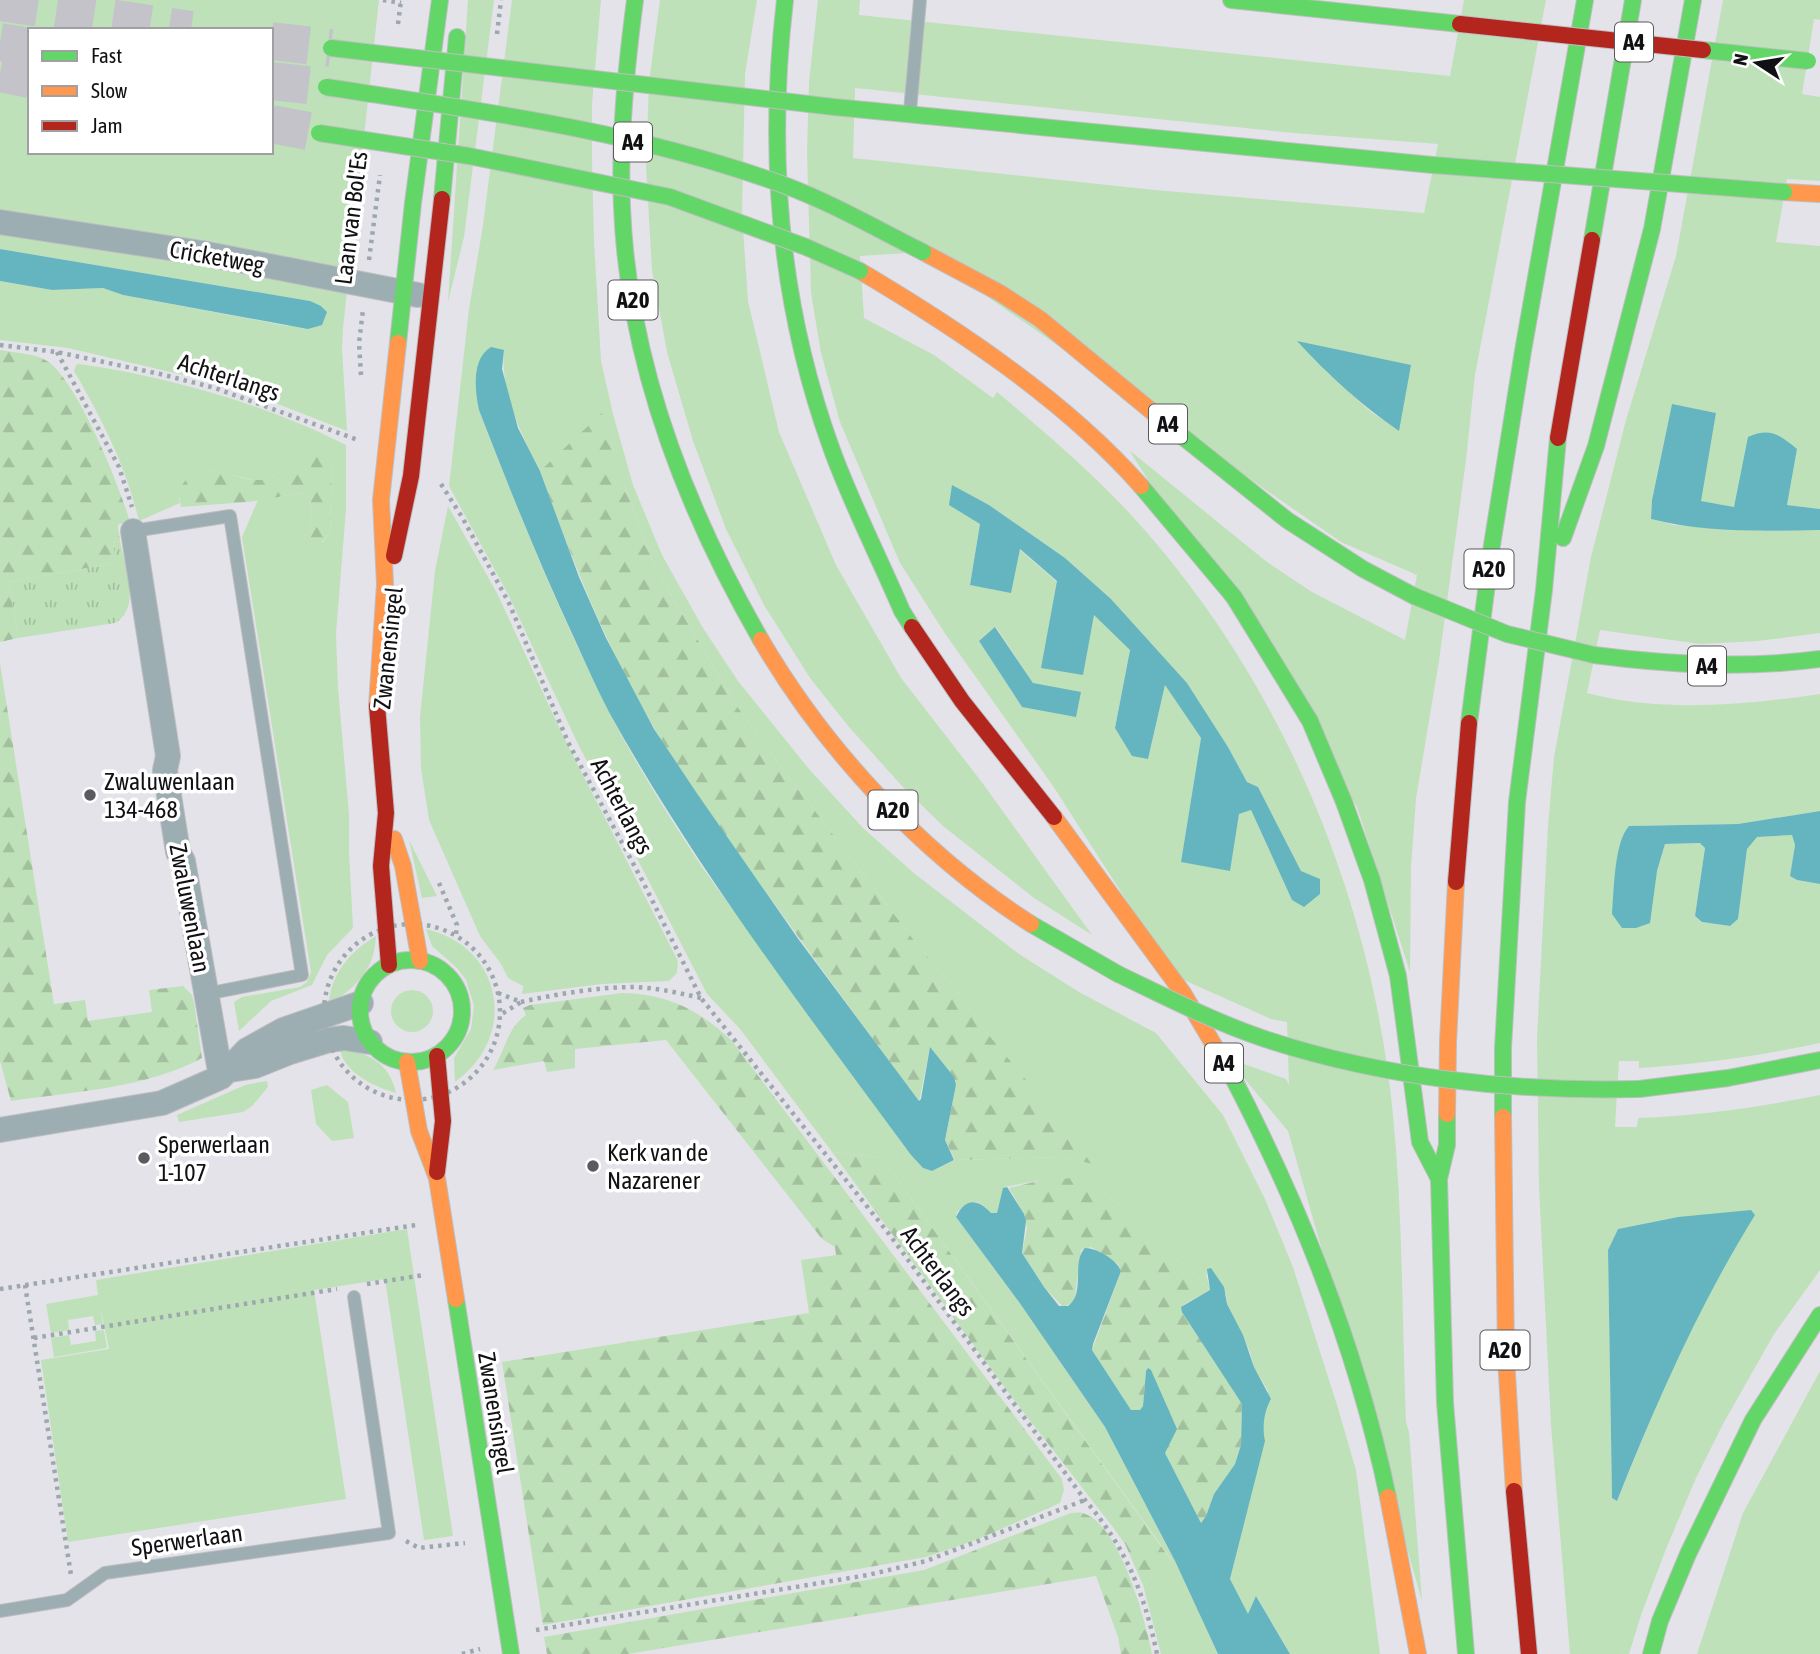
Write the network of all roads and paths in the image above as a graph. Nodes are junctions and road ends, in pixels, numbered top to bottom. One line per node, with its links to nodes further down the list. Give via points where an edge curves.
1 (383, 0): 10 (path)
2 (440, 0): 22 (main road)
3 (635, 0): 49 (main road, A20, bridge, via 622,114 624,238 640,344 667,439 704,535 777,667 871,788 908,826 981,889 1118,974 1254,1035 1301,1050 1401,1073 1502,1087 1601,1090 1728,1078)
4 (785, 0): 71 (main road, A4, via 776,105 781,226 803,353 832,450 914,632 965,708 1143,935 1245,1101 1320,1264 1354,1363 1378,1451)
5 (920, 0): 16 (lane)
6 (1231, 0): 14 (main road, A4, bridge)
7 (1585, 0): 55 (main road, A20, via 1492,545 1469,727 1455,894 1447,1145)
8 (1633, 0): 31 (main road, A20, via 1558,437)
9 (1693, 0): 31 (main road, A20, via 1652,229 1627,331 1596,446)
10 (401, 1): 12 (path)
11 (458, 20): 23 (main road)
12 (397, 29)
13 (331, 48): 16 (main road, bridge)
14 (1816, 61)
15 (326, 87): 32 (main road, A4, bridge, via 618,138 704,159 785,186 1000,293 1040,319 1287,520 1413,596 1507,634 1594,655 1660,664 1717,666)
16 (910, 114): 19 (main road, bridge, via 1433,165)
17 (319, 134): 55 (main road, A4, bridge, via 469,156 670,197 806,247 860,271 924,309 1055,404 1116,458 1234,597 1310,721 1371,880 1398,976 1420,1142)
18 (380, 171): 21 (path, Laan van Bol'Es)
19 (1820, 194)
20 (0, 222): 21 (street, Cricketweg, via 202,253)
21 (366, 285): 22 (street, Cricketweg); 26 (path, Laan van Bol'Es, via 359,343)
22 (404, 293): 23 (street, Cricketweg); 30 (main road, Zwanensingel, via 381,500)
23 (433, 297): 28 (main road, Zwanensingel)
24 (0, 345): 25 (path, Achterlangs)
25 (57, 352): 27 (path, Achterlangs, via 215,388 362,442); 29 (path, via 119,467 135,520)
26 (362, 380)
27 (363, 429)
28 (412, 460): 30 (main road, Zwanensingel, via 404,522); 43 (path, Achterlangs, via 436,475 509,603 568,742)
29 (133, 531): 41 (street, Zwaluwenlaan, via 168,756 165,770); 41 (lane, via 230,516 302,975)
30 (385, 584): 33 (main road, Zwanensingel, via 377,701)
31 (1544, 590): 73 (main road, A20, via 1517,803 1503,1048 1506,1358)
32 (1820, 659)
33 (386, 813): 35 (main road, Zwanensingel, via 403,866); 36 (main road, Zwanensingel, via 381,866)
34 (436, 877): 37 (path, via 457,925)
35 (412, 924): 36 (path); 37 (path, via 435,926); 38 (main road, Zwanensingel)
36 (385, 928): 39 (main road, Zwanensingel); 42 (path, via 354,945 331,977)
37 (456, 935): 40 (path, via 487,965)
38 (420, 961): 39 (main road); 48 (main road, via 444,972 462,1003 455,1037)
39 (389, 965): 45 (main road, via 370,981)
40 (498, 993): 44 (path); 46 (path)
41 (206, 994): 51 (street, Zwaluwenlaan)
42 (326, 996)
43 (701, 999): 44 (path, via 635,987); 63 (path, Achterlangs, via 889,1234)
44 (520, 1002): 46 (path)
45 (361, 1003): 47 (main road, via 360,1017); 51 (street, via 283,1030 247,1050)
46 (500, 1015): 52 (path, via 487,1057)
47 (370, 1042): 50 (main road, via 386,1056); 51 (street, via 328,1040)
48 (437, 1056): 50 (main road); 54 (main road, Zwanensingel, via 443,1121)
49 (1820, 1060)
50 (407, 1062): 54 (main road, Zwanensingel, via 419,1131)
51 (225, 1073): 53 (street, via 162,1103)
52 (456, 1088)
53 (0, 1130)
54 (436, 1178): 68 (main road, Zwanensingel)
55 (1438, 1179): 72 (main road, A20, via 1445,1403)
56 (420, 1224): 58 (path)
57 (428, 1274): 60 (path)
58 (26, 1285): 59 (path); 62 (path)
59 (0, 1289)
60 (354, 1290): 62 (path); 64 (lane)
61 (1820, 1315): 74 (main road, via 1753,1420 1688,1554)
62 (34, 1338): 66 (path)
63 (1085, 1500): 68 (path, via 903,1567); 70 (path, Achterlangs, via 1125,1554 1149,1615)
64 (389, 1533): 65 (path, via 419,1548); 66 (lane, Sperwerlaan, via 106,1573)
65 (474, 1542)
66 (75, 1595): 67 (lane, Sperwerlaan)
67 (0, 1611)
68 (508, 1635): 69 (main road, Zwanensingel)
69 (511, 1654)
70 (1157, 1654)
71 (1418, 1654)
72 (1466, 1654)
73 (1529, 1654)
74 (1651, 1654)

